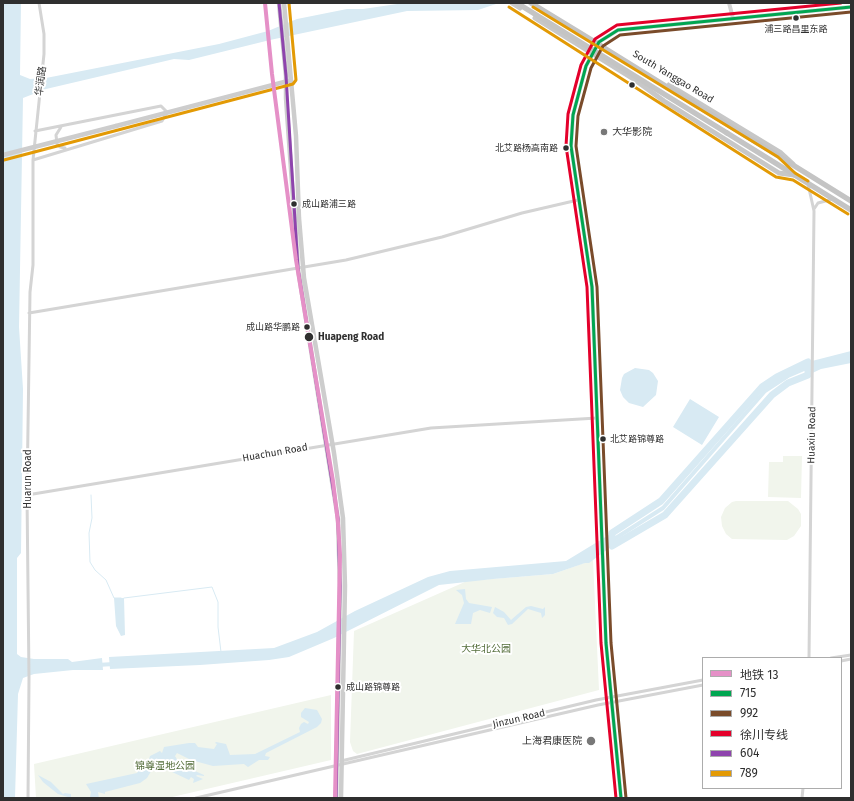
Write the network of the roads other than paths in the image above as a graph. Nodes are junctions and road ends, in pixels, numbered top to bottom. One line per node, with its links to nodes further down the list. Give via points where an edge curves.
1 (39, 3): 16 (street, 华润路, via 44,34)
2 (279, 3): 9 (main road)
3 (284, 3): 9 (main road)
4 (514, 3): 12 (main road); 21 (highway, bridge)
5 (531, 3): 20 (highway, South Yanggao Road, bridge)
6 (536, 3): 11 (main road, South Yanggao Road)
7 (729, 3): 10 (street)
8 (851, 7): 10 (street)
9 (283, 18): 13 (main road)
10 (733, 18): 11 (street, via 618,30)
11 (599, 42): 12 (street); 20 (main road, South Yanggao Road, via 781,153)
12 (592, 53): 21 (main road, via 779,173); 26 (street, via 586,66 572,127 571,155)
13 (289, 80): 14 (main road); 30 (main road); 30 (main road, via 296,136)
14 (168, 112): 15 (street, via 161,106); 17 (street, via 162,121); 18 (main road, bridge)
15 (62, 126): 16 (street); 17 (street, via 56,135 57,144)
16 (35, 131): 19 (street, 华润路)
17 (68, 148): 19 (street)
18 (3, 155)
19 (33, 160): 31 (street, Huarun Road)
20 (798, 169): 23 (highway, South Yanggao Road)
21 (795, 176): 22 (highway)
22 (808, 184): 25 (highway); 29 (street, Huaxiu Road)
23 (843, 197): 24 (street); 27 (highway, South Yanggao Road)
24 (851, 198)
25 (833, 199): 28 (highway); 29 (street, via 818,203)
26 (578, 200): 30 (street, via 522,213 436,239); 32 (street, via 592,287)
27 (851, 201)
28 (851, 210)
29 (814, 211): 37 (street, Huaxiu Road)
30 (300, 268): 31 (street); 33 (main road)
31 (29, 313): 34 (street, Huarun Road)
32 (597, 418): 33 (street, Huachun Road, via 431,428); 41 (street, via 606,643)
33 (330, 444): 34 (street, Huachun Road); 35 (main road, via 338,519); 35 (main road, via 343,518 345,551)
34 (27, 496): 43 (street, Huarun Road)
35 (342, 636): 42 (main road)
36 (851, 655): 38 (street)
37 (809, 657)
38 (838, 657)
39 (702, 680): 41 (street, Jinzun Road)
40 (702, 686): 41 (street, Jinzun Road)
41 (611, 700): 42 (street, Jinzun Road); 47 (street)
42 (340, 764): 44 (street, Jinzun Road); 45 (main road); 46 (main road)
43 (28, 798)
44 (196, 798)
45 (336, 798)
46 (340, 798)
47 (621, 798)

